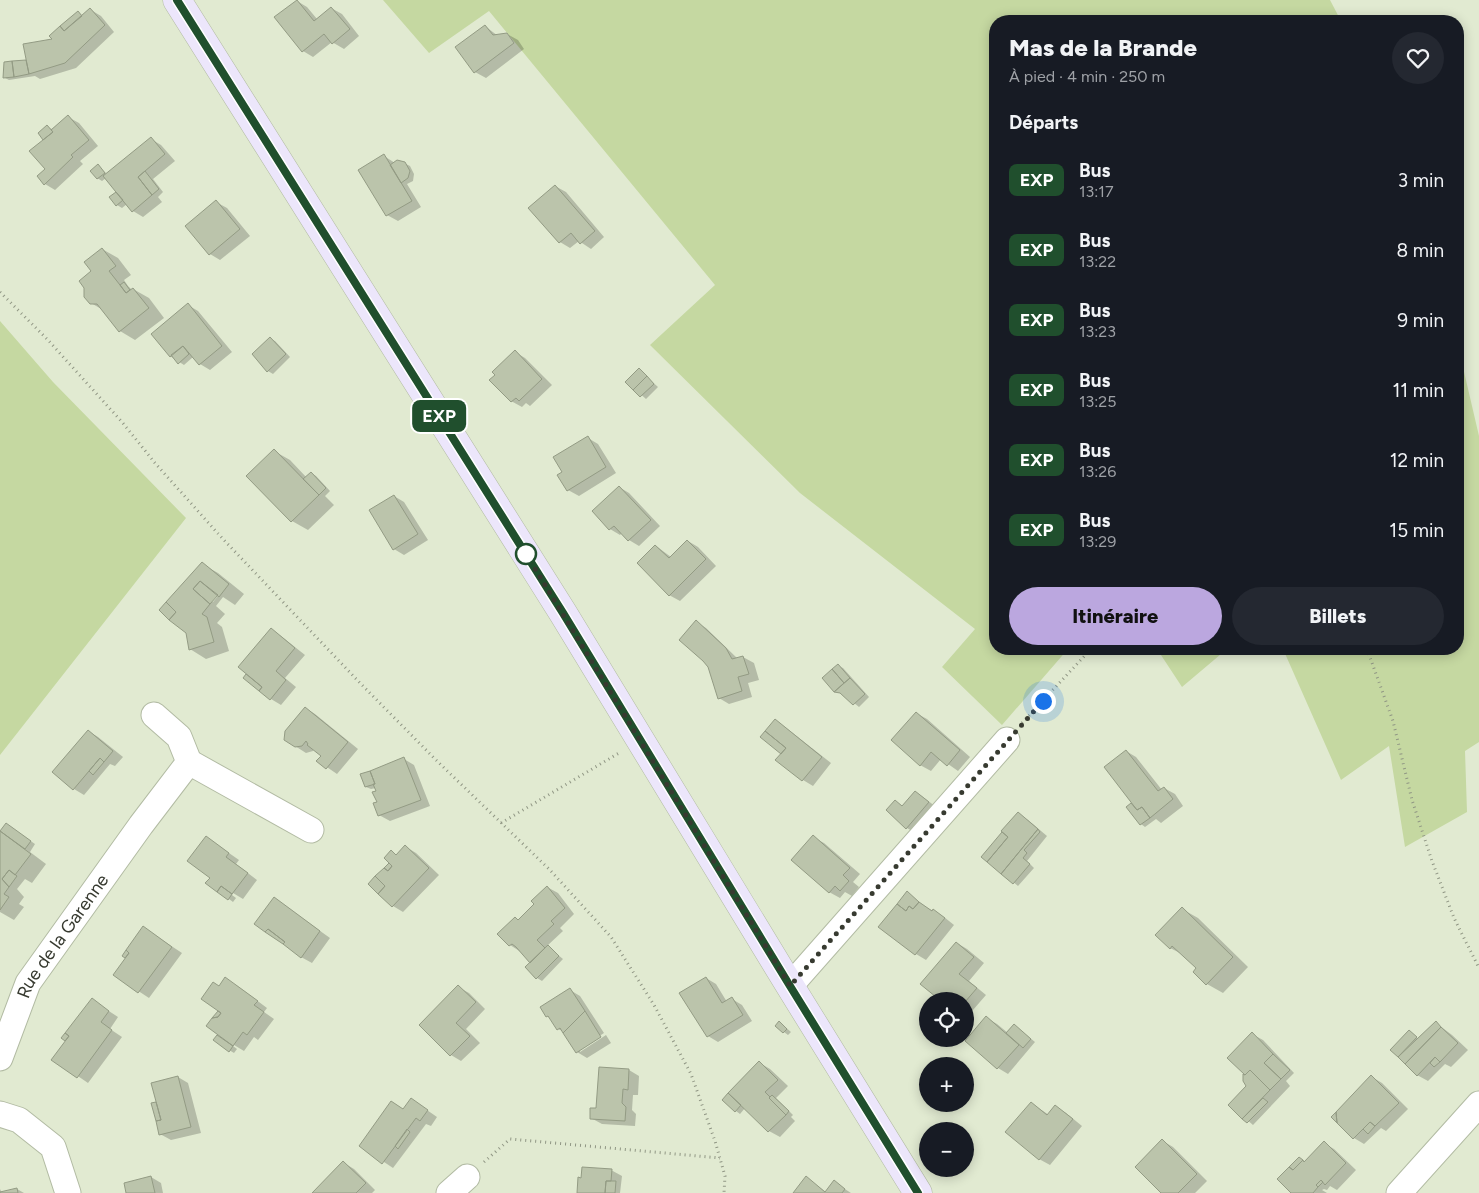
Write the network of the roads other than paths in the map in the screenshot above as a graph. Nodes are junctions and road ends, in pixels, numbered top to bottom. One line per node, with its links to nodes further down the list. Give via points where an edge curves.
1 (177, 0): 6 (street, via 563,613)
2 (154, 715): 4 (street, via 178,737)
3 (1007, 740): 6 (street)
4 (189, 762): 5 (street); 7 (street, Rue de la Garenne, via 28,984)
5 (310, 830)
6 (790, 986): 12 (street)
7 (0, 1058)
8 (1479, 1104): 10 (street)
9 (0, 1114): 11 (street, via 20,1120 53,1147)
10 (1413, 1188)
11 (68, 1193)
12 (918, 1193)

